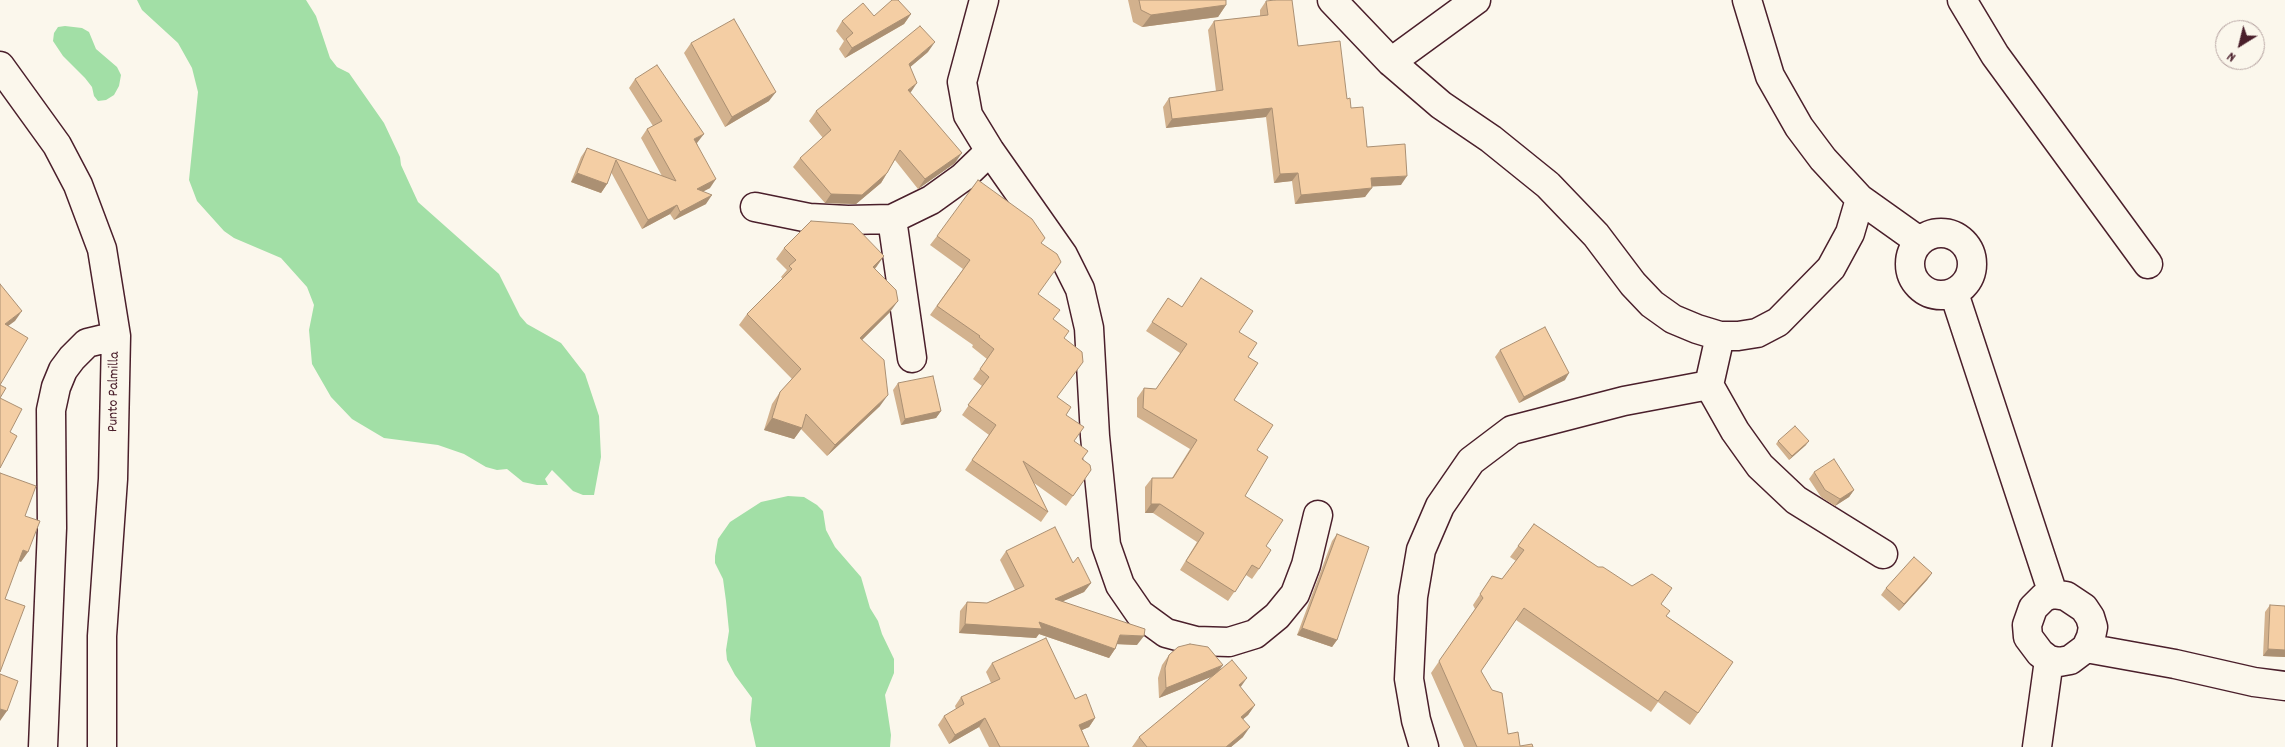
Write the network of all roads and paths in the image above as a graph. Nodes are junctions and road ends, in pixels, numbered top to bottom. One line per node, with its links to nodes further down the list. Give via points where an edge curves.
1 (984, 0): 8 (street, via 962,82 968,114)
2 (1332, 0): 6 (street)
3 (1476, 0): 6 (street)
4 (1747, 0): 9 (street, via 1770,76 1799,127)
5 (1962, 0): 13 (street, via 1995,55)
6 (1391, 62): 16 (street, via 1440,105 1491,139 1548,185 1596,235 1652,304 1673,319)
7 (0, 66): 15 (street, Punto Palmilla, via 56,145 78,185 102,249)
8 (990, 151): 11 (street, via 963,177 931,200); 19 (street, via 1063,255 1080,288 1089,328 1106,545 1120,585 1140,614 1166,633 1196,641 1229,642 1255,634 1277,616 1295,594)
9 (1860, 199): 12 (street); 16 (street, via 1850,233 1831,268 1802,300 1778,322 1757,333)
10 (756, 207): 11 (street, via 810,218)
11 (892, 219): 17 (street)
12 (1919, 241): 14 (street, via 1910,260 1915,282 1932,294); 14 (street, via 1939,232 1955,236 1967,246 1972,256 1969,278)
13 (2148, 264)
14 (1954, 292): 21 (street)
15 (116, 336): 25 (street, via 87,344 72,358 56,387 51,410 52,528); 26 (street, Punto Palmilla, via 113,479 102,636)
16 (1720, 336): 18 (street)
17 (912, 358)
18 (1710, 384): 20 (street, via 1735,431 1760,466 1796,500); 27 (street, via 1624,401 1512,430 1470,461 1440,506 1421,550 1413,598 1409,679)
19 (1318, 515)
20 (1883, 554)
21 (2053, 594): 22 (street, via 2073,600 2090,617 2093,627); 23 (street, via 2044,597 2033,608 2027,625 2033,645)
22 (2086, 648): 23 (street, via 2070,660); 24 (street)
23 (2050, 660): 28 (street)
24 (2285, 686)
25 (43, 747)
26 (102, 747)
27 (1424, 747)
28 (2038, 747)

